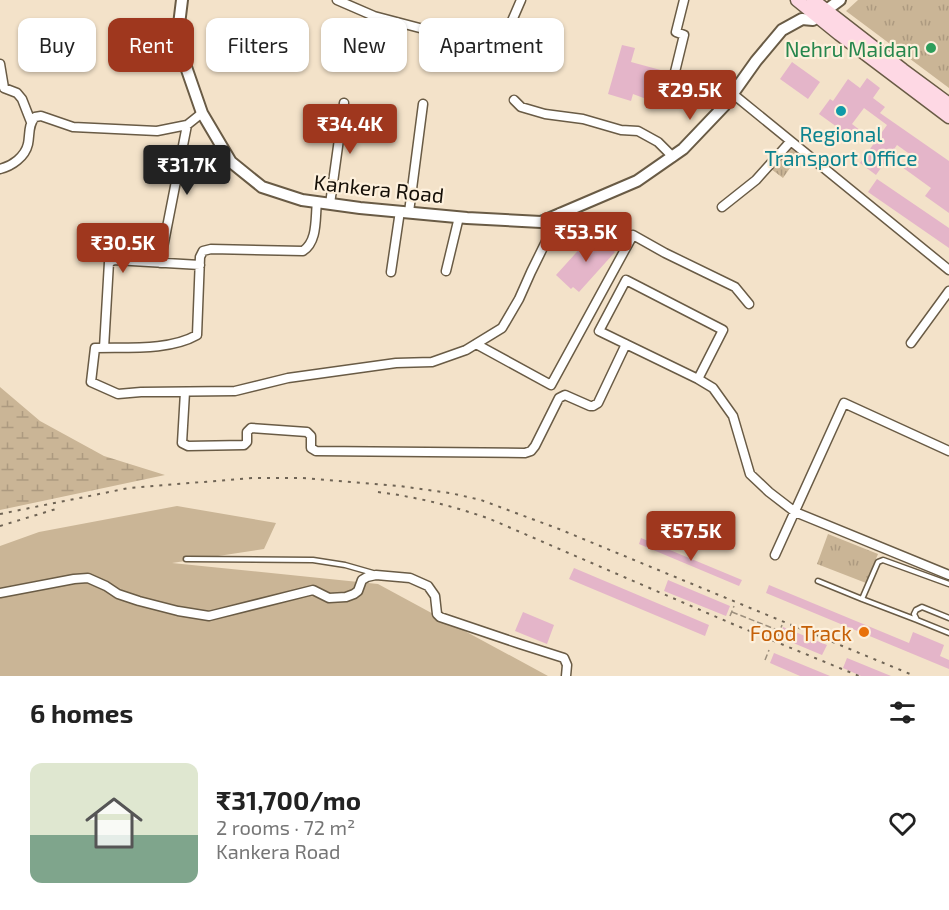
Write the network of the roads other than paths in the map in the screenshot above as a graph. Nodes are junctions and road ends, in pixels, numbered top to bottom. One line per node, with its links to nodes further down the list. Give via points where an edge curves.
1 (182, 0): 18 (street, Kankera Road, via 177,41)
2 (337, 0): 9 (street, via 374,16)
3 (521, 0): 8 (street)
4 (684, 0): 11 (street, via 676,32 684,35)
5 (797, 0): 7 (main road)
6 (840, 0): 7 (street, Kankera Road)
7 (814, 8): 13 (street, Kankera Road, via 782,30); 17 (main road); 19 (main road)
8 (513, 18)
9 (419, 28)
10 (0, 64): 12 (street)
11 (673, 80)
12 (2, 89): 20 (street, via 17,93)
13 (733, 94): 22 (street); 23 (street, Kankera Road)
14 (513, 100): 23 (street, via 521,107 545,114 638,131 658,142)
15 (344, 103): 26 (street)
16 (423, 104): 28 (street)
17 (949, 104)
18 (202, 113): 21 (street); 25 (street, Kankera Road, via 231,162 262,187)
19 (949, 117)
20 (31, 122): 21 (street, via 41,116 73,127 157,131); 24 (street, via 24,155)
21 (188, 125): 31 (street)
22 (790, 142): 27 (street, via 756,180); 33 (street)
23 (673, 157): 29 (street, Kankera Road, via 637,181)
24 (0, 169)
25 (317, 202): 26 (street, Kankera Road); 32 (street, via 314,236 303,251 211,249 203,251)
26 (330, 204): 28 (street, Kankera Road)
27 (722, 207)
28 (405, 212): 30 (street, Kankera Road); 35 (street)
29 (561, 213): 30 (street, Kankera Road, via 541,222); 39 (street, via 502,328)
30 (459, 217): 34 (street)
31 (160, 263): 32 (street); 41 (street, via 109,262)
32 (200, 264): 41 (street, via 197,335 163,345)
33 (949, 270)
34 (446, 271)
35 (391, 272)
36 (949, 291): 38 (street)
37 (749, 304): 39 (street, via 735,287 633,235 551,385)
38 (911, 343)
39 (476, 344): 43 (street, via 432,363 396,363 288,378 235,391)
40 (626, 344): 42 (street); 42 (street, via 599,331 626,280 723,330); 43 (street, via 598,403 590,406 565,395 559,398 535,446 525,453 316,451 311,448 311,436 306,432 251,428 244,445 188,446 182,443)
41 (104, 348): 43 (street, via 95,348 91,382 118,394)
42 (698, 380): 45 (street, via 713,388 733,416 750,474)
43 (185, 392)
44 (949, 451): 45 (street, via 844,403)
45 (795, 512): 46 (street); 49 (street)
46 (775, 555)
47 (186, 560): 48 (lane, via 313,560)
48 (376, 574): 52 (street, via 367,576 358,591 346,597 329,598 313,590 209,616 139,601 88,578); 57 (street, via 410,578 428,586 440,617 564,658)
49 (949, 575)
50 (818, 580): 53 (lane)
51 (949, 584): 53 (lane, via 883,560 878,562)
52 (0, 593)
53 (862, 599): 55 (lane)
54 (949, 618): 55 (lane, via 922,607 915,612)
55 (917, 620): 56 (lane)
56 (949, 633)
57 (566, 676)

